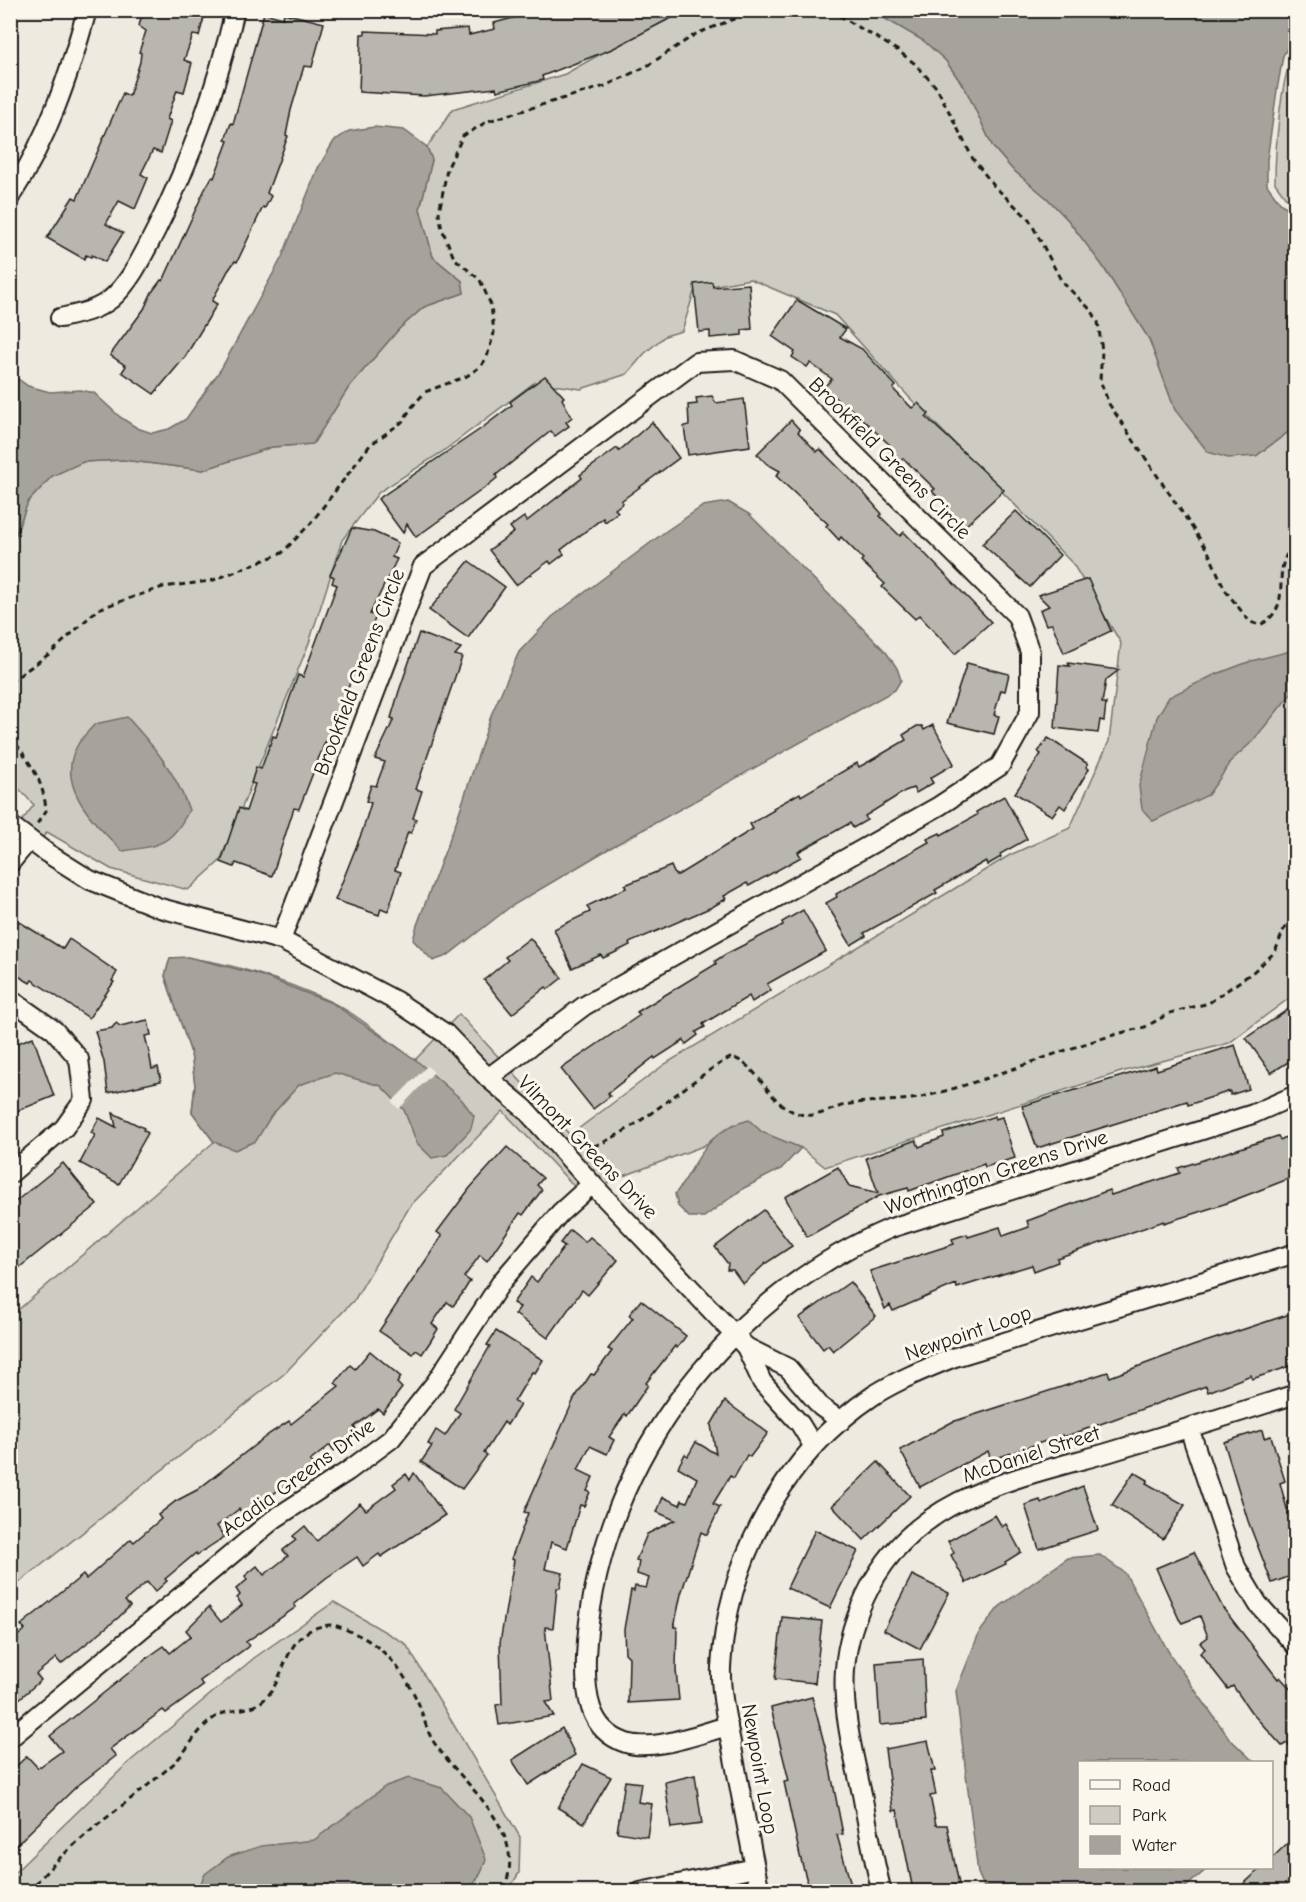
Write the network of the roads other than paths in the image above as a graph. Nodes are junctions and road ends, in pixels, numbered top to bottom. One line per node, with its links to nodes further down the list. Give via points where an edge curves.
1 (87, 10): 3 (street, via 51,122)
2 (235, 10): 4 (street, via 203,122 147,248 112,298 88,312)
3 (10, 197)
4 (60, 318)
5 (10, 825): 6 (street, Vilmont Greens Drive)
6 (29, 840): 7 (street); 8 (street, Vilmont Greens Drive, via 111,890 160,908)
7 (10, 863)
8 (281, 940): 10 (street, Vilmont Greens Drive, via 396,1001 446,1034); 10 (street, Brookfield Greens Circle, via 423,566 696,362 734,360 780,380 1017,616 1030,652 1030,712 1000,766 939,806 584,1006)
9 (10, 999): 12 (street, via 54,1030 79,1059 84,1100 64,1128)
10 (488, 1078): 13 (street, Vilmont Greens Drive, via 525,1109)
11 (1296, 1095): 15 (street, Worthington Greens Drive, via 1253,1114 862,1240 798,1279)
12 (10, 1174)
13 (592, 1184): 15 (street, Vilmont Greens Drive); 22 (street, Acadia Greens Drive, via 560,1213 502,1281 436,1382 391,1439 274,1519)
14 (1296, 1253): 17 (street, Newpoint Loop, via 952,1358 874,1395)
15 (740, 1341): 17 (street, via 788,1368 821,1407); 19 (street, via 762,1382 800,1424); 21 (street, Worthington Greens Drive, via 676,1402 625,1494 594,1587 585,1680 588,1706 594,1717 603,1729 626,1743 658,1744)
16 (1296, 1394): 18 (street, McDaniel Street)
17 (841, 1421): 19 (street, Newpoint Loop)
18 (1190, 1428): 20 (street, via 1236,1567 1258,1604); 26 (street, McDaniel Street, via 986,1488 923,1522 888,1557 855,1621 844,1688)
19 (814, 1447): 21 (street, Newpoint Loop, via 786,1479 753,1538 729,1608 721,1669)
20 (1296, 1646)
21 (728, 1726): 23 (street, Newpoint Loop)
22 (10, 1738)
23 (755, 1868): 24 (street); 25 (street, Newpoint Loop)
24 (640, 1892)
25 (760, 1892)
26 (882, 1892)

